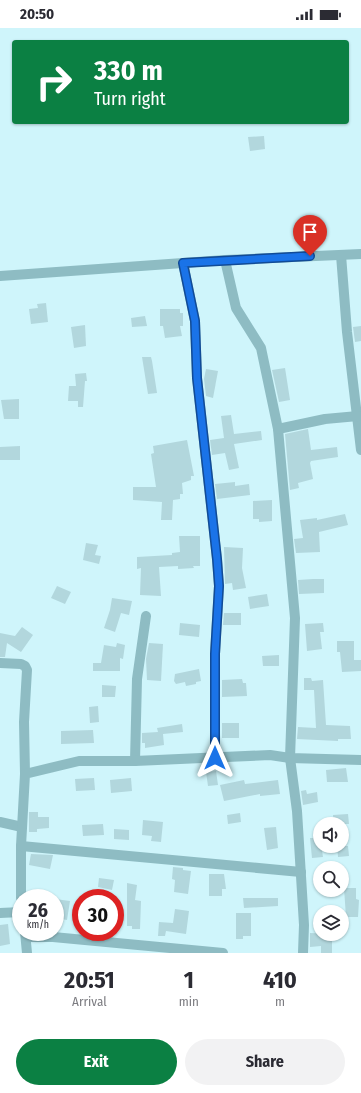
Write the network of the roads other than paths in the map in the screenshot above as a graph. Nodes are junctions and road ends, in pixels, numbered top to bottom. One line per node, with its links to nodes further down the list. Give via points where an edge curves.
1 (361, 254): 2 (street)
2 (340, 255): 3 (street); 6 (street)
3 (225, 260): 4 (street); 7 (street, via 236,308 261,348)
4 (183, 263): 5 (street); 11 (street, via 195,321 197,378 219,586 215,654)
5 (0, 276)
6 (358, 416): 7 (street, via 325,419); 8 (street)
7 (278, 429): 12 (street, via 295,618)
8 (361, 450)
9 (146, 616): 14 (street, via 137,679)
10 (0, 663): 15 (street, via 21,664 26,670)
11 (215, 758): 12 (street, via 270,755); 14 (street)
12 (290, 758): 13 (street); 19 (street)
13 (361, 760)
14 (135, 761): 15 (street, via 78,762)
15 (25, 774): 17 (street)
16 (0, 822): 17 (street)
17 (22, 828): 18 (street)
18 (21, 846): 19 (street); 20 (street)
19 (301, 872): 27 (street)
20 (21, 889)
21 (12, 912): 22 (street)
22 (0, 913)
23 (64, 938): 26 (street)
24 (26, 941): 25 (street)
25 (27, 953)
26 (223, 953)
27 (303, 953)

